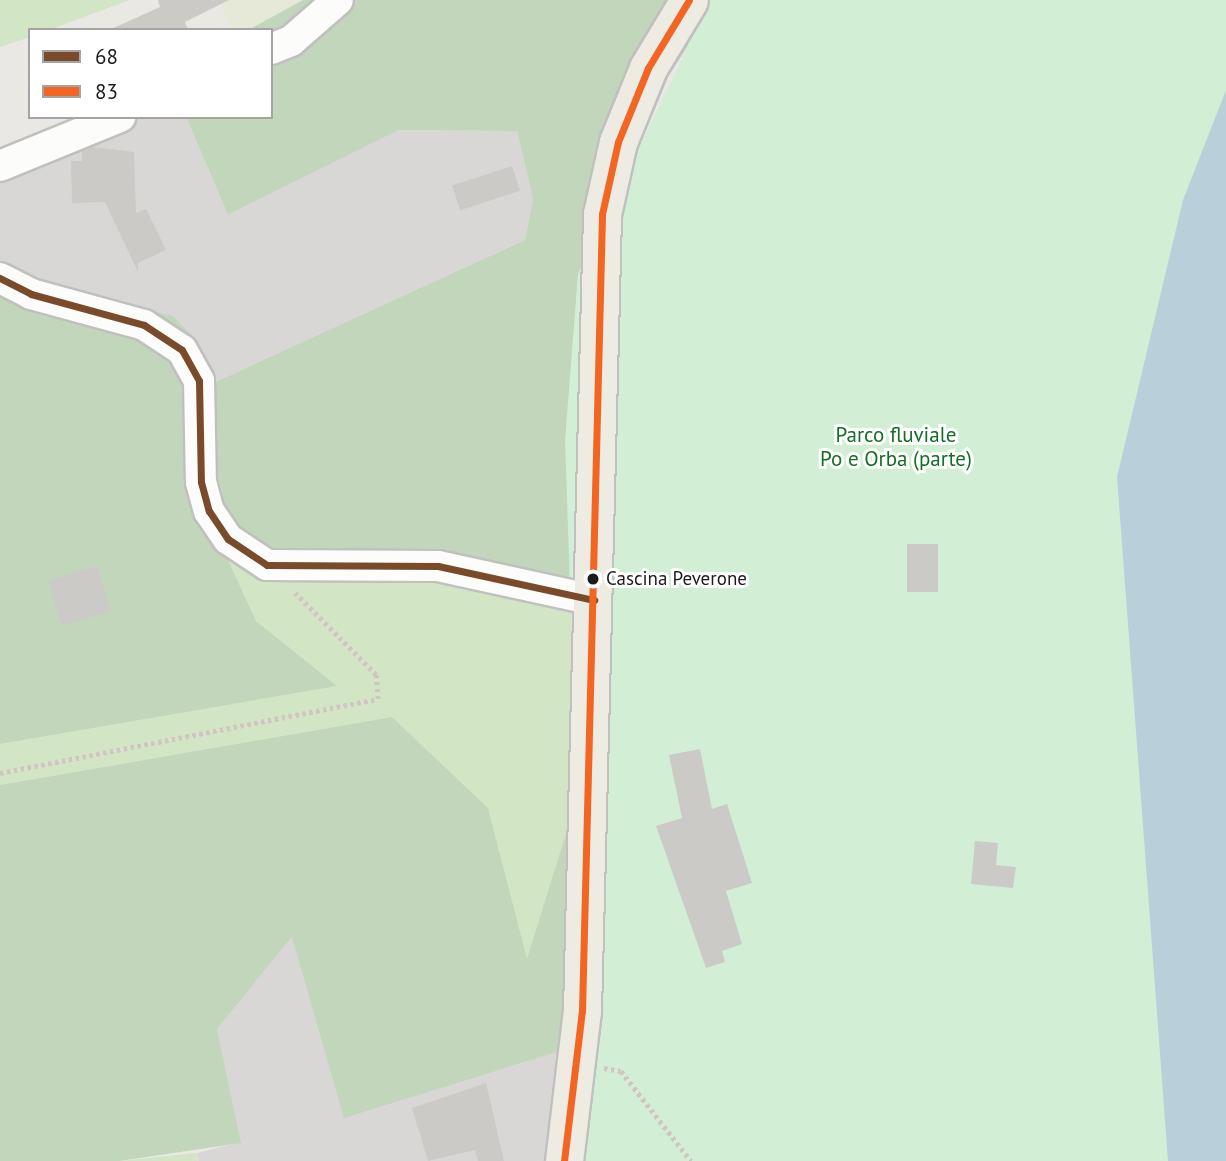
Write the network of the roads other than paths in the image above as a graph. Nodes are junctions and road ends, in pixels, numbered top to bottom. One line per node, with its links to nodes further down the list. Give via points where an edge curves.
1 (338, 0): 3 (street, via 291,41)
2 (689, 0): 7 (main road, via 648,68 618,142 602,214)
3 (273, 48)
4 (115, 119): 5 (street)
5 (0, 166)
6 (0, 278): 7 (street, via 30,294 145,325 182,350 199,381 201,482 209,511 228,540 267,565 438,566)
7 (594, 600): 8 (main road, via 579,1063)
8 (564, 1161)

